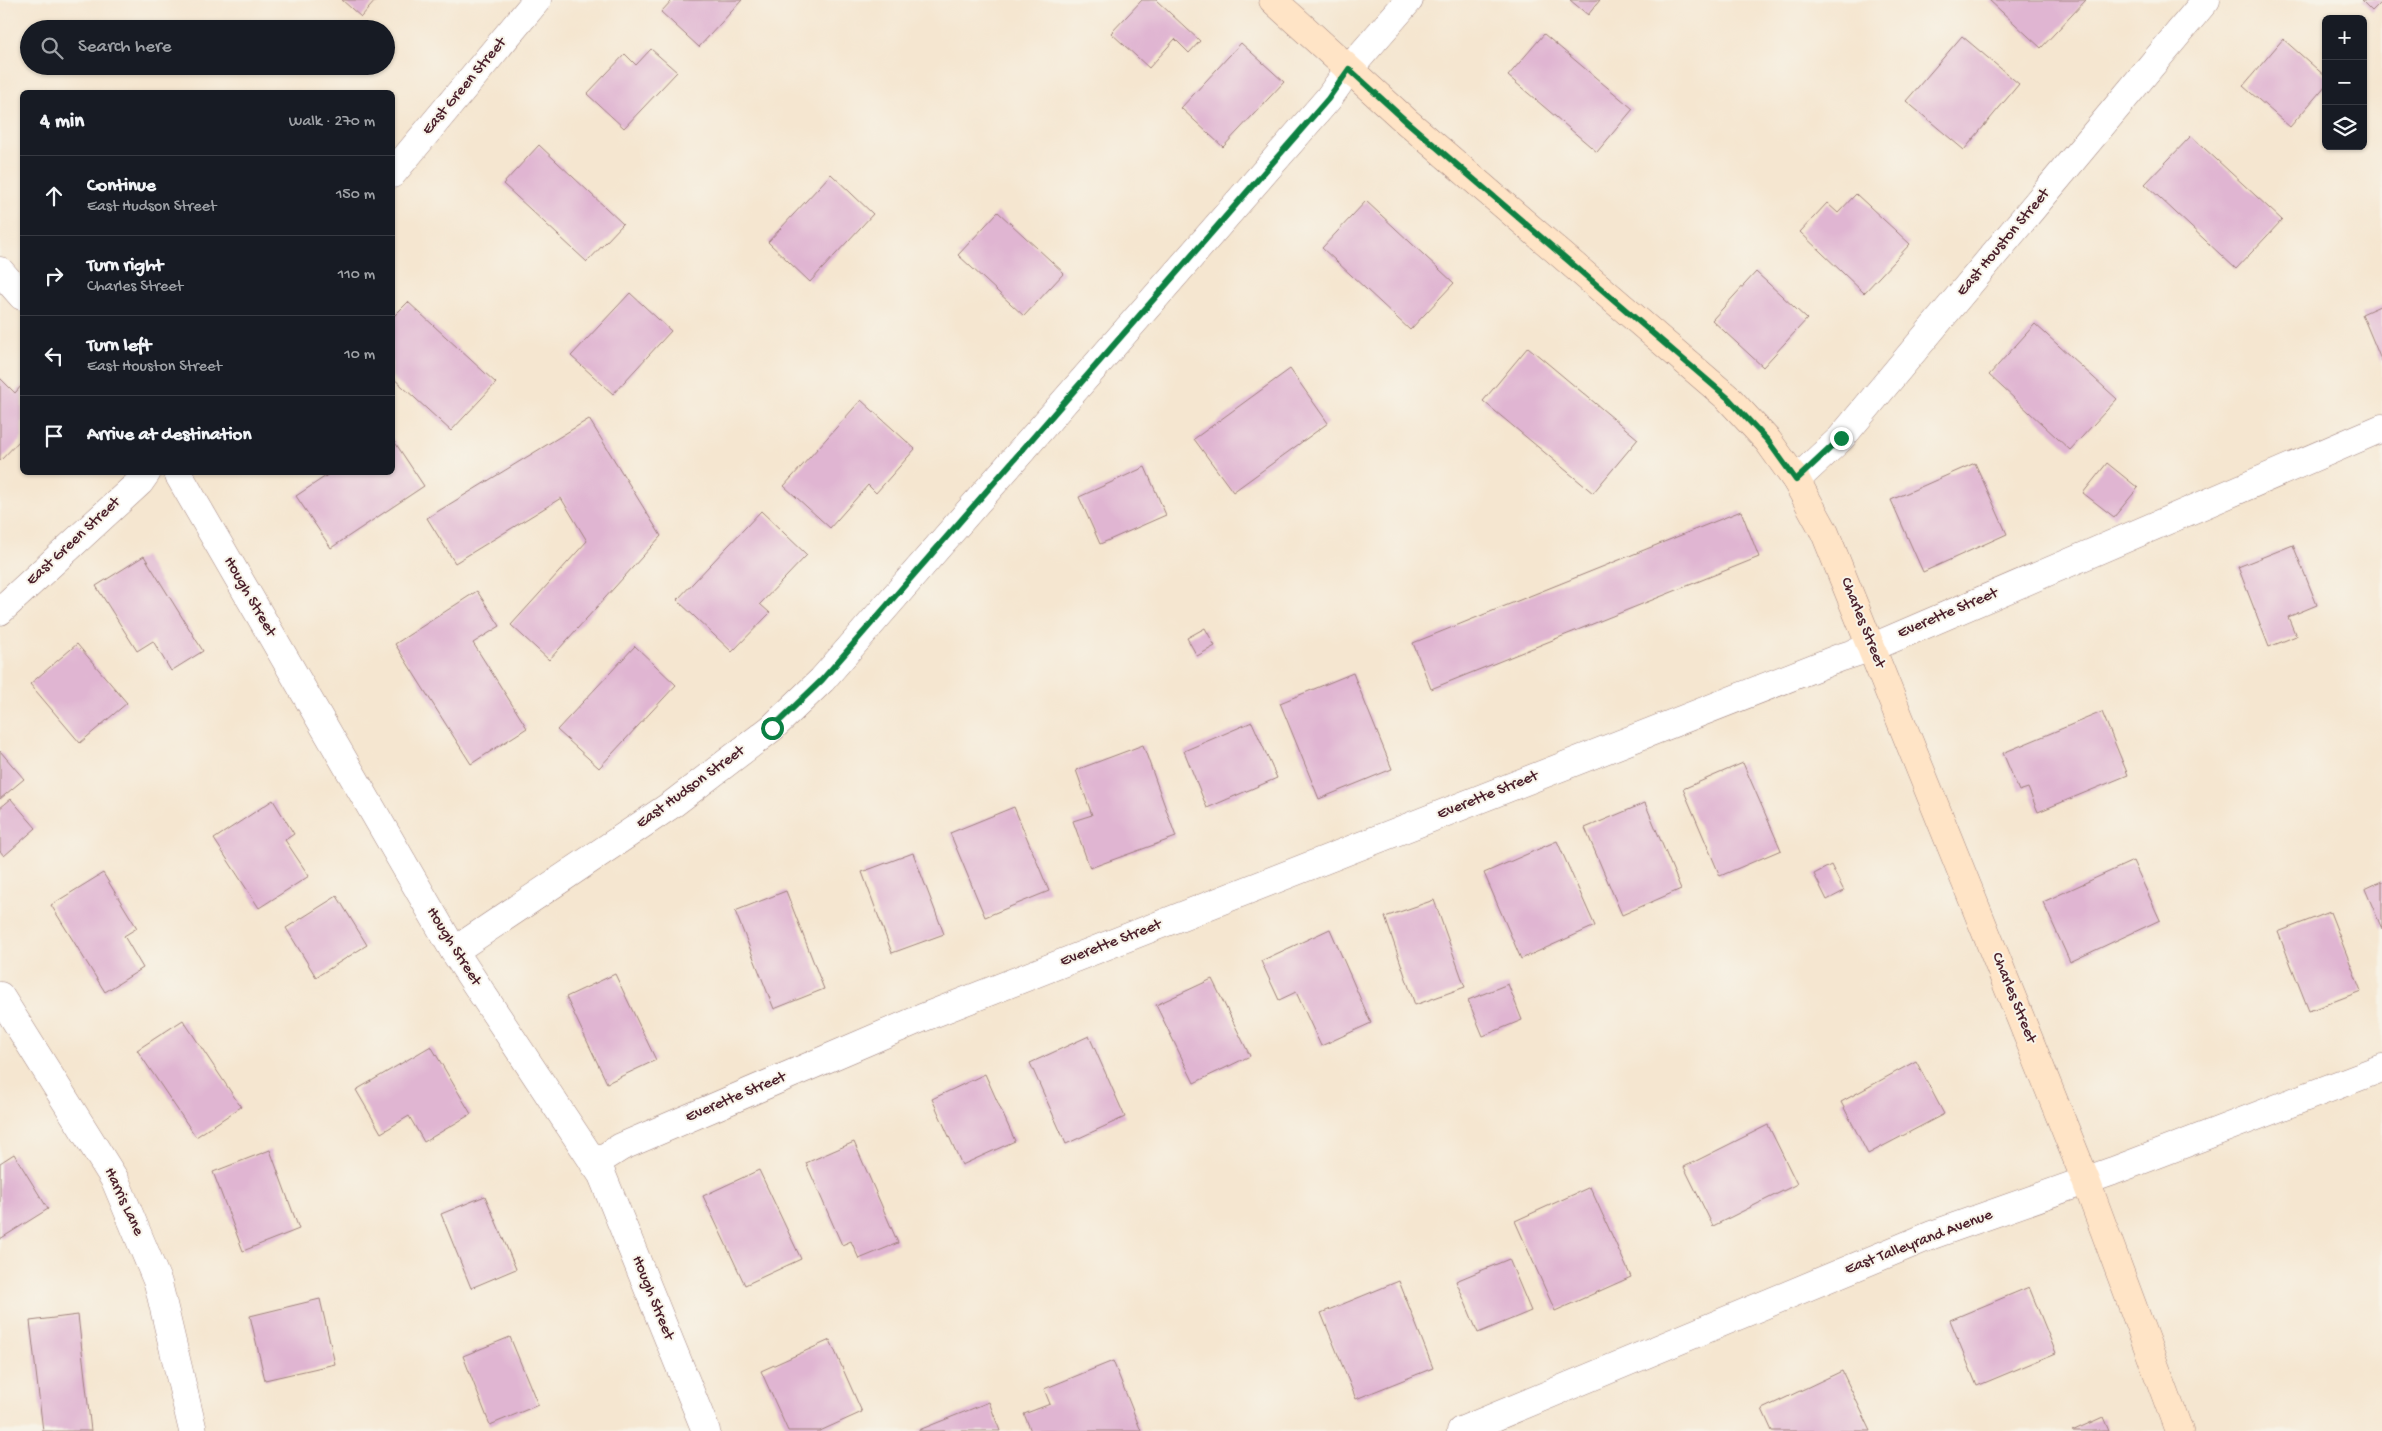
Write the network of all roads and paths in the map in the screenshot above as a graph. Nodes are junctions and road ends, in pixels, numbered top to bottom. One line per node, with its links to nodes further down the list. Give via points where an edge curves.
1 (537, 0): 6 (street, East Green Street)
2 (1273, 0): 5 (street, Charles Street)
3 (1409, 0): 5 (street, East Hudson Street)
4 (2206, 0): 12 (street, East Houston Street, via 1841,438)
5 (1349, 69): 12 (street, Charles Street, via 1728,398 1768,441); 15 (street, East Hudson Street, via 1315,114 822,680 772,728 674,803)
6 (395, 170)
7 (0, 271): 8 (street)
8 (20, 294)
9 (2382, 428): 14 (street, Everette Street)
10 (145, 475): 13 (street, East Green Street)
11 (179, 475): 15 (street, Hough Street)
12 (1796, 480): 14 (street, Charles Street, via 1825,533)
13 (0, 610)
14 (1873, 647): 18 (street, Everette Street, via 922,1018 621,1147); 19 (street, Charles Street)
15 (454, 950): 18 (street, Hough Street)
16 (0, 996): 20 (street, Harris Lane, via 116,1180 158,1283)
17 (2382, 1068): 19 (street, East Talleyrand Avenue)
18 (594, 1164): 21 (street, Hough Street, via 602,1175)
19 (2086, 1180): 22 (street, East Talleyrand Avenue, via 1932,1236); 23 (street, Charles Street)
20 (193, 1431)
21 (706, 1431)
22 (1461, 1431)
23 (2179, 1431)

